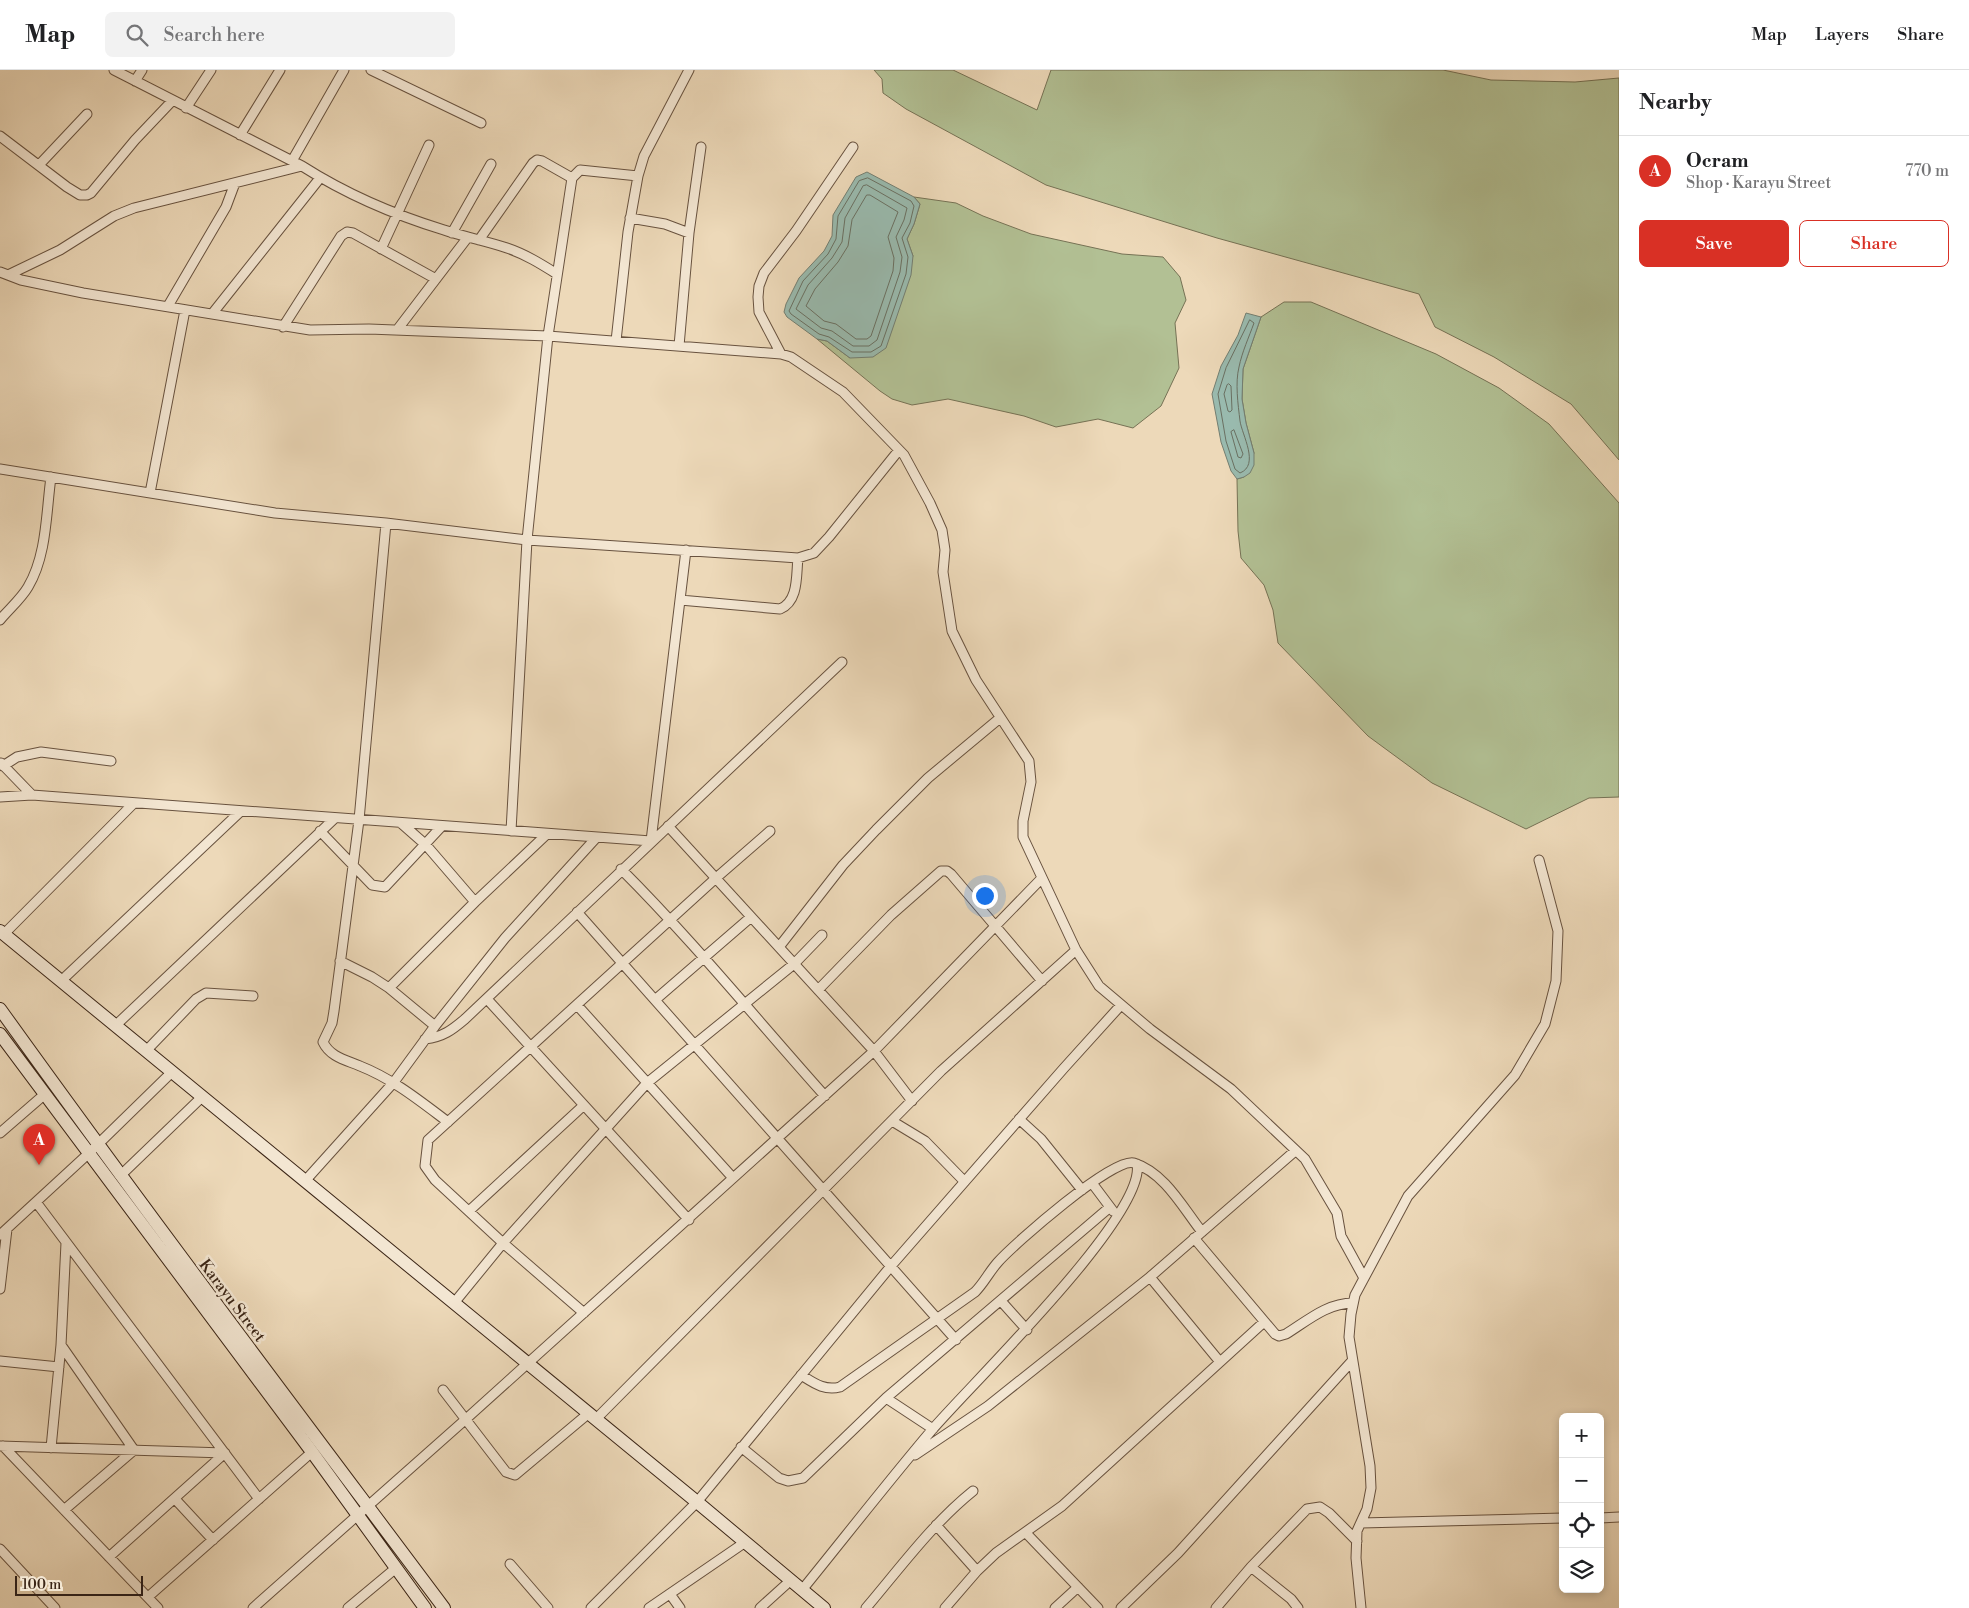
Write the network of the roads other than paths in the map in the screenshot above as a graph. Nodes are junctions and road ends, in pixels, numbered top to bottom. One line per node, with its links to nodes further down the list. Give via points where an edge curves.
1 (114, 70): 8 (street)
2 (142, 70): 8 (street)
3 (211, 70): 10 (street)
4 (280, 70): 13 (street)
5 (344, 70): 18 (street)
6 (370, 70): 12 (street)
7 (689, 70): 22 (street, via 644,156)
8 (135, 81): 9 (street)
9 (172, 101): 10 (street); 20 (street, via 91,194 80,195)
10 (186, 108): 13 (street)
11 (87, 114): 20 (street)
12 (481, 123)
13 (240, 135): 18 (street)
14 (0, 136): 20 (street)
15 (429, 145): 26 (street)
16 (701, 147): 29 (street)
17 (852, 147): 44 (street, via 764,273 759,286 759,312)
18 (292, 161): 21 (street)
19 (491, 164): 28 (street)
20 (39, 166)
21 (302, 166): 23 (street); 25 (street)
22 (638, 176): 24 (street, via 580,170); 27 (street)
23 (320, 178): 26 (street); 38 (street)
24 (572, 178): 31 (street, via 537,160); 34 (street)
25 (235, 183): 33 (street, via 134,208 114,216 60,250); 36 (street, via 226,207)
26 (398, 214): 28 (street); 32 (street)
27 (630, 218): 29 (street, via 665,224); 42 (street)
28 (452, 233): 30 (street)
29 (690, 233): 43 (street)
30 (468, 237): 31 (street); 35 (street)
31 (479, 240): 34 (street, via 526,256)
32 (381, 249): 35 (street); 39 (street, via 353,233 341,236)
33 (4, 274): 36 (street, via 83,293)
34 (557, 274): 41 (street)
35 (436, 279): 40 (street)
36 (168, 306): 37 (street)
37 (185, 310): 38 (street); 48 (street)
38 (212, 314): 39 (street)
39 (283, 327): 40 (street)
40 (397, 330): 41 (street)
41 (548, 336): 42 (street); 50 (street)
42 (616, 341): 43 (street)
43 (679, 346): 44 (street)
44 (781, 354): 45 (street, via 791,357 843,392)
45 (899, 450): 52 (street, via 829,538 814,553); 56 (street, via 904,454 942,530 945,550 943,572 952,631 976,680)
46 (0, 469): 47 (street)
47 (51, 477): 48 (street); 54 (street, via 38,567 27,588)
48 (150, 493): 49 (street, via 275,513)
49 (386, 523): 50 (street); 64 (street)
50 (526, 540): 51 (street); 69 (street)
51 (686, 550): 52 (street); 53 (street)
52 (798, 558): 53 (street, via 794,595 780,609)
53 (680, 600): 73 (street)
54 (0, 620)
55 (842, 662): 67 (street)
56 (1000, 718): 79 (street, via 1029,761 1031,782 1023,837); 87 (street, via 928,778 876,830 843,865)
57 (111, 761): 58 (street, via 41,752)
58 (2, 764): 59 (street)
59 (32, 795): 60 (street); 61 (street)
60 (0, 797)
61 (134, 803): 62 (street); 85 (street)
62 (241, 811): 63 (street); 93 (street)
63 (335, 818): 64 (street); 68 (street)
64 (359, 820): 65 (street); 76 (street)
65 (401, 823): 66 (street); 74 (street)
66 (442, 826): 69 (street); 74 (street)
67 (668, 826): 73 (street); 78 (street)
68 (320, 831): 76 (street); 104 (street)
69 (511, 831): 71 (street)
70 (770, 831): 78 (street)
71 (547, 834): 72 (street); 80 (street)
72 (596, 838): 73 (street); 105 (street, via 505,938)
73 (651, 841): 77 (street)
74 (426, 845): 76 (street, via 385,887 372,885); 80 (street)
75 (1539, 860): 149 (street, via 1558,931 1556,981 1545,1024 1515,1075 1408,1196)
76 (353, 864): 90 (street)
77 (622, 870): 81 (street); 83 (street)
78 (716, 878): 82 (street); 83 (street)
79 (1042, 878): 84 (street); 88 (street)
80 (475, 902): 95 (street)
81 (577, 912): 91 (street); 98 (street)
82 (751, 917): 87 (street); 89 (street)
83 (671, 919): 89 (street); 91 (street)
84 (995, 927): 94 (street); 96 (street, via 951,874 941,871 891,915); 111 (street)
85 (2, 933): 93 (main road)
86 (822, 936): 92 (street)
87 (779, 947): 92 (street)
88 (1076, 950): 94 (street); 101 (street, via 1099,986)
89 (704, 958): 99 (street); 102 (street)
90 (340, 961): 95 (street); 113 (street, via 332,1023 323,1042 326,1050)
91 (622, 963): 99 (street); 100 (street)
92 (794, 964): 96 (street); 102 (street)
93 (61, 981): 104 (main road)
94 (1042, 981): 118 (street)
95 (390, 988): 105 (street)
96 (818, 990): 111 (street)
97 (253, 996): 110 (street, via 206,993 196,999)
98 (487, 998): 107 (street, via 451,1032); 109 (street)
99 (655, 1000): 108 (street)
100 (577, 1005): 109 (street); 114 (street)
101 (1121, 1005): 120 (street); 127 (street, via 1231,1090)
102 (744, 1006): 108 (street); 116 (street)
103 (0, 1009): 126 (main road, Karayu Street)
104 (116, 1026): 110 (main road)
105 (435, 1026): 107 (street)
106 (0, 1034): 115 (main road, Karayu Street)
107 (426, 1039): 113 (street)
108 (695, 1044): 114 (street); 125 (street)
109 (531, 1046): 119 (street); 122 (street)
110 (146, 1051): 112 (main road)
111 (874, 1052): 116 (street); 118 (street)
112 (172, 1072): 117 (main road); 126 (street)
113 (394, 1082): 122 (street); 132 (street)
114 (648, 1083): 123 (street); 131 (street)
115 (45, 1094): 124 (street); 128 (main road, Karayu Street)
116 (825, 1096): 125 (street)
117 (202, 1097): 130 (street); 132 (main road)
118 (912, 1101): 121 (street)
119 (584, 1105): 123 (street); 139 (street)
120 (1019, 1119): 133 (street); 135 (street, via 1041,1139)
121 (892, 1121): 133 (street, via 925,1141); 136 (street)
122 (448, 1122): 139 (street, via 428,1140 425,1166)
123 (606, 1129): 141 (street); 146 (street)
124 (0, 1133)
125 (777, 1138): 131 (street); 136 (street)
126 (98, 1145): 128 (street); 130 (main road, Karayu Street)
127 (1295, 1151): 143 (street); 149 (street, via 1305,1159 1337,1213 1341,1236)
128 (88, 1154): 137 (street); 175 (main road, Karayu Street)
129 (1137, 1164): 134 (street, via 1124,1163); 140 (street, via 1136,1181); 143 (street, via 1169,1188)
130 (120, 1176): 182 (main road, Karayu Street)
131 (733, 1178): 141 (street)
132 (305, 1181): 152 (main road)
133 (964, 1181): 147 (street)
134 (1092, 1182): 135 (street); 138 (street)
135 (1082, 1190): 155 (street, via 998,1262 982,1286)
136 (822, 1191): 147 (street); 168 (street)
137 (36, 1202): 142 (street); 145 (street)
138 (1110, 1207): 140 (street); 151 (street)
139 (469, 1212): 146 (street)
140 (1117, 1217): 157 (street)
141 (689, 1220): 154 (street)
142 (3, 1232): 150 (street)
143 (1202, 1232): 144 (street)
144 (1194, 1238): 148 (street); 156 (street)
145 (66, 1243): 159 (street); 176 (street)
146 (503, 1243): 152 (street); 154 (street)
147 (891, 1266): 155 (street); 165 (street)
148 (1150, 1277): 162 (street); 177 (street, via 988,1406)
149 (1364, 1278): 153 (street)
150 (0, 1289)
151 (1001, 1301): 157 (street); 158 (street)
152 (454, 1303): 163 (main road)
153 (1353, 1303): 156 (street, via 1324,1309 1279,1336); 161 (street, via 1349,1337)
154 (584, 1313): 163 (street)
155 (938, 1319): 158 (street); 165 (street, via 840,1387 825,1388)
156 (1264, 1322): 162 (street)
157 (1027, 1330): 170 (street)
158 (956, 1340): 167 (street)
159 (61, 1345): 164 (street); 174 (street)
160 (0, 1361): 164 (street)
161 (1352, 1361): 188 (street, via 1370,1466 1371,1488); 222 (street, via 1178,1553)
162 (1220, 1362): 190 (street, via 1062,1506)
163 (528, 1364): 168 (main road); 169 (street)
164 (59, 1367): 173 (street)
165 (801, 1375): 172 (street)
166 (443, 1390): 169 (street)
167 (886, 1398): 170 (street); 172 (street, via 803,1478 788,1481 779,1478)
168 (592, 1416): 169 (street, via 515,1475 506,1472); 181 (main road)
169 (466, 1419): 182 (street)
170 (932, 1429): 177 (street)
171 (1, 1446): 173 (street); 183 (street)
172 (741, 1447): 181 (street)
173 (51, 1448): 174 (street)
174 (134, 1450): 176 (street); 183 (street)
175 (312, 1452): 180 (street); 184 (main road, Karayu Street)
176 (226, 1453): 179 (street); 180 (street)
177 (907, 1460): 202 (street)
178 (973, 1491): 189 (street)
179 (175, 1499): 191 (street); 195 (street)
180 (259, 1499): 191 (street)
181 (697, 1502): 193 (main road); 213 (street)
182 (366, 1507): 184 (street); 211 (main road, Karayu Street)
183 (64, 1510): 195 (street)
184 (356, 1515): 198 (main road, Karayu Street); 208 (street)
185 (1619, 1517): 187 (street)
186 (1559, 1518): 188 (street)
187 (1604, 1518)
188 (1361, 1523): 192 (street)
189 (936, 1525): 199 (street); 218 (street)
190 (1026, 1533): 199 (street, via 996,1553); 201 (street)
191 (213, 1540): 204 (street)
192 (1357, 1541): 197 (street, via 1320,1507 1307,1509); 205 (street)
193 (744, 1543): 200 (main road); 203 (street)
194 (0, 1549): 206 (street)
195 (109, 1557): 204 (street)
196 (510, 1564): 212 (street)
197 (1251, 1567): 223 (street); 224 (street)
198 (396, 1568): 209 (street); 210 (main road, Karayu Street)
199 (977, 1571): 219 (street)
200 (791, 1580): 202 (main road); 216 (street)
201 (1078, 1587): 220 (street); 221 (street)
202 (802, 1590): 217 (main road)
203 (670, 1594): 214 (street); 215 (street)
204 (148, 1597): 207 (street)
205 (1358, 1606)
206 (55, 1608)
207 (158, 1608)
208 (252, 1608)
209 (348, 1608)
210 (425, 1608)
211 (444, 1608)
212 (548, 1608)
213 (591, 1608)
214 (649, 1608)
215 (680, 1608)
216 (760, 1608)
217 (824, 1608)
218 (866, 1608)
219 (945, 1608)
220 (1055, 1608)
221 (1098, 1608)
222 (1121, 1608)
223 (1216, 1608)
224 (1298, 1608)

